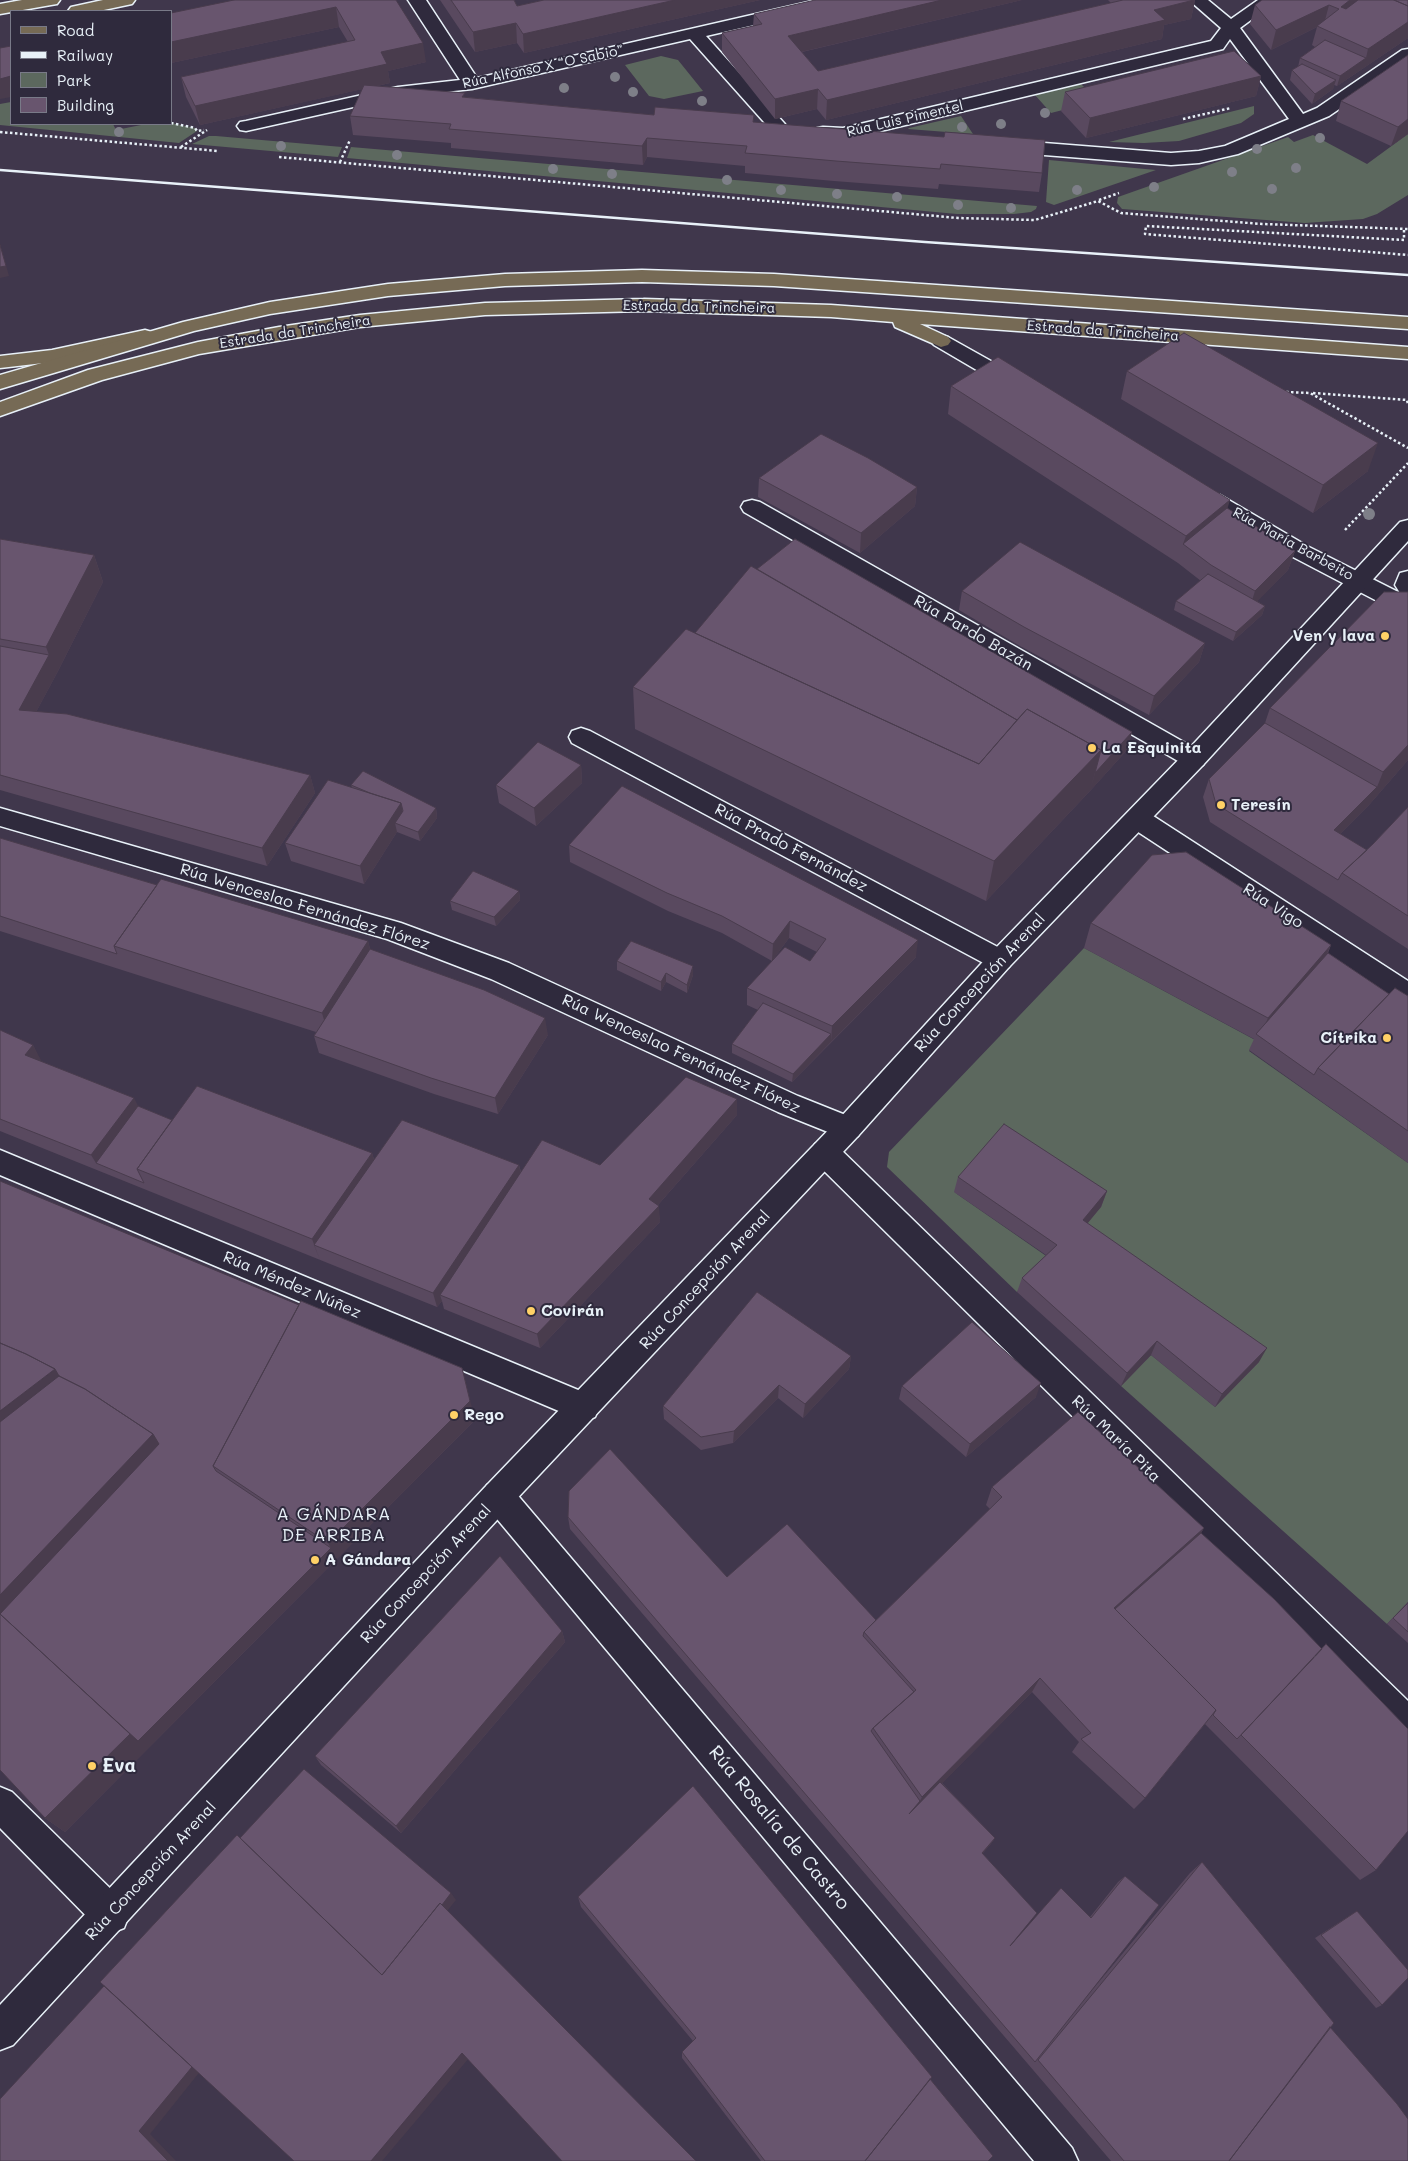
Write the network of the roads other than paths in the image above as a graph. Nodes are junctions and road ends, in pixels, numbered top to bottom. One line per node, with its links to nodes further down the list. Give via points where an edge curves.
1 (51, 0): 7 (main road)
2 (126, 0): 8 (main road)
3 (417, 0): 12 (street)
4 (839, 0): 10 (street, Rúa Alfonso X “O Sabio”)
5 (1198, 0): 9 (street)
6 (1269, 0): 9 (street, Rúa Luis Pimentel)
7 (0, 9)
8 (81, 10)
9 (1230, 27): 15 (street); 19 (street, Rúa Luis Pimentel, via 1217,45)
10 (694, 33): 12 (street, Rúa Alfonso X “O Sabio”); 18 (street)
11 (1408, 54): 15 (street, via 1323,112)
12 (472, 84): 13 (street, Rúa Alfonso X “O Sabio”)
13 (398, 92): 14 (street); 17 (street, Rúa Alfonso X “O Sabio”)
14 (482, 100)
15 (1300, 122): 21 (street, via 1231,150 1199,157 1171,159)
16 (748, 125): 18 (street, Rúa Luis Pimentel)
17 (246, 126)
18 (793, 129): 19 (street, Rúa Luis Pimentel)
19 (842, 134): 20 (street)
20 (900, 138)
21 (986, 145)
22 (831, 311): 25 (main road, via 902,323); 26 (main road, Estrada da Trincheira); 30 (main road, Estrada da Trincheira, via 644,304 485,309 360,321 279,333 146,361 95,375)
23 (1408, 323): 24 (main road, Estrada da Trincheira, via 774,280 642,276 505,280 388,290 270,308)
24 (190, 326): 27 (main road, via 52,356); 28 (main road, Estrada da Trincheira)
25 (941, 341): 29 (street)
26 (1408, 353)
27 (0, 362)
28 (0, 382)
29 (1036, 396)
30 (0, 409)
31 (1198, 492): 35 (street, Rúa María Barbeito, via 1301,552)
32 (752, 507): 39 (street, Rúa Pardo Bazán)
33 (1408, 527): 35 (street, Rúa Concepción Arenal)
34 (1408, 579): 36 (street)
35 (1360, 581): 37 (street, Rúa María Barbeito); 39 (street, Rúa Concepción Arenal)
36 (1408, 587)
37 (1408, 607)
38 (581, 737): 42 (street, Rúa Prado Fernández)
39 (1194, 759): 41 (street, Rúa Concepción Arenal)
40 (0, 816): 44 (street, Rúa Wenceslao Fernández Flórez, via 392,930 500,971 788,1104)
41 (1138, 819): 42 (street, Rúa Concepción Arenal); 43 (street, Rúa Vigo)
42 (1000, 960): 44 (street, Rúa Concepción Arenal)
43 (1408, 994)
44 (848, 1128): 45 (street, Rúa Concepción Arenal)
45 (824, 1153): 47 (street, Rúa Concepción Arenal); 49 (street, Rúa María Pita)
46 (3, 1168): 47 (street, Rúa Méndez Núñez)
47 (584, 1408): 48 (street, Rúa Concepción Arenal)
48 (498, 1496): 51 (street, Rúa Concepción Arenal); 53 (street, Rúa Rosalía de Castro)
49 (1408, 1724)
50 (0, 1804): 51 (street)
51 (110, 1915): 52 (street, Rúa Concepción Arenal)
52 (0, 2032)
53 (1059, 2161)

